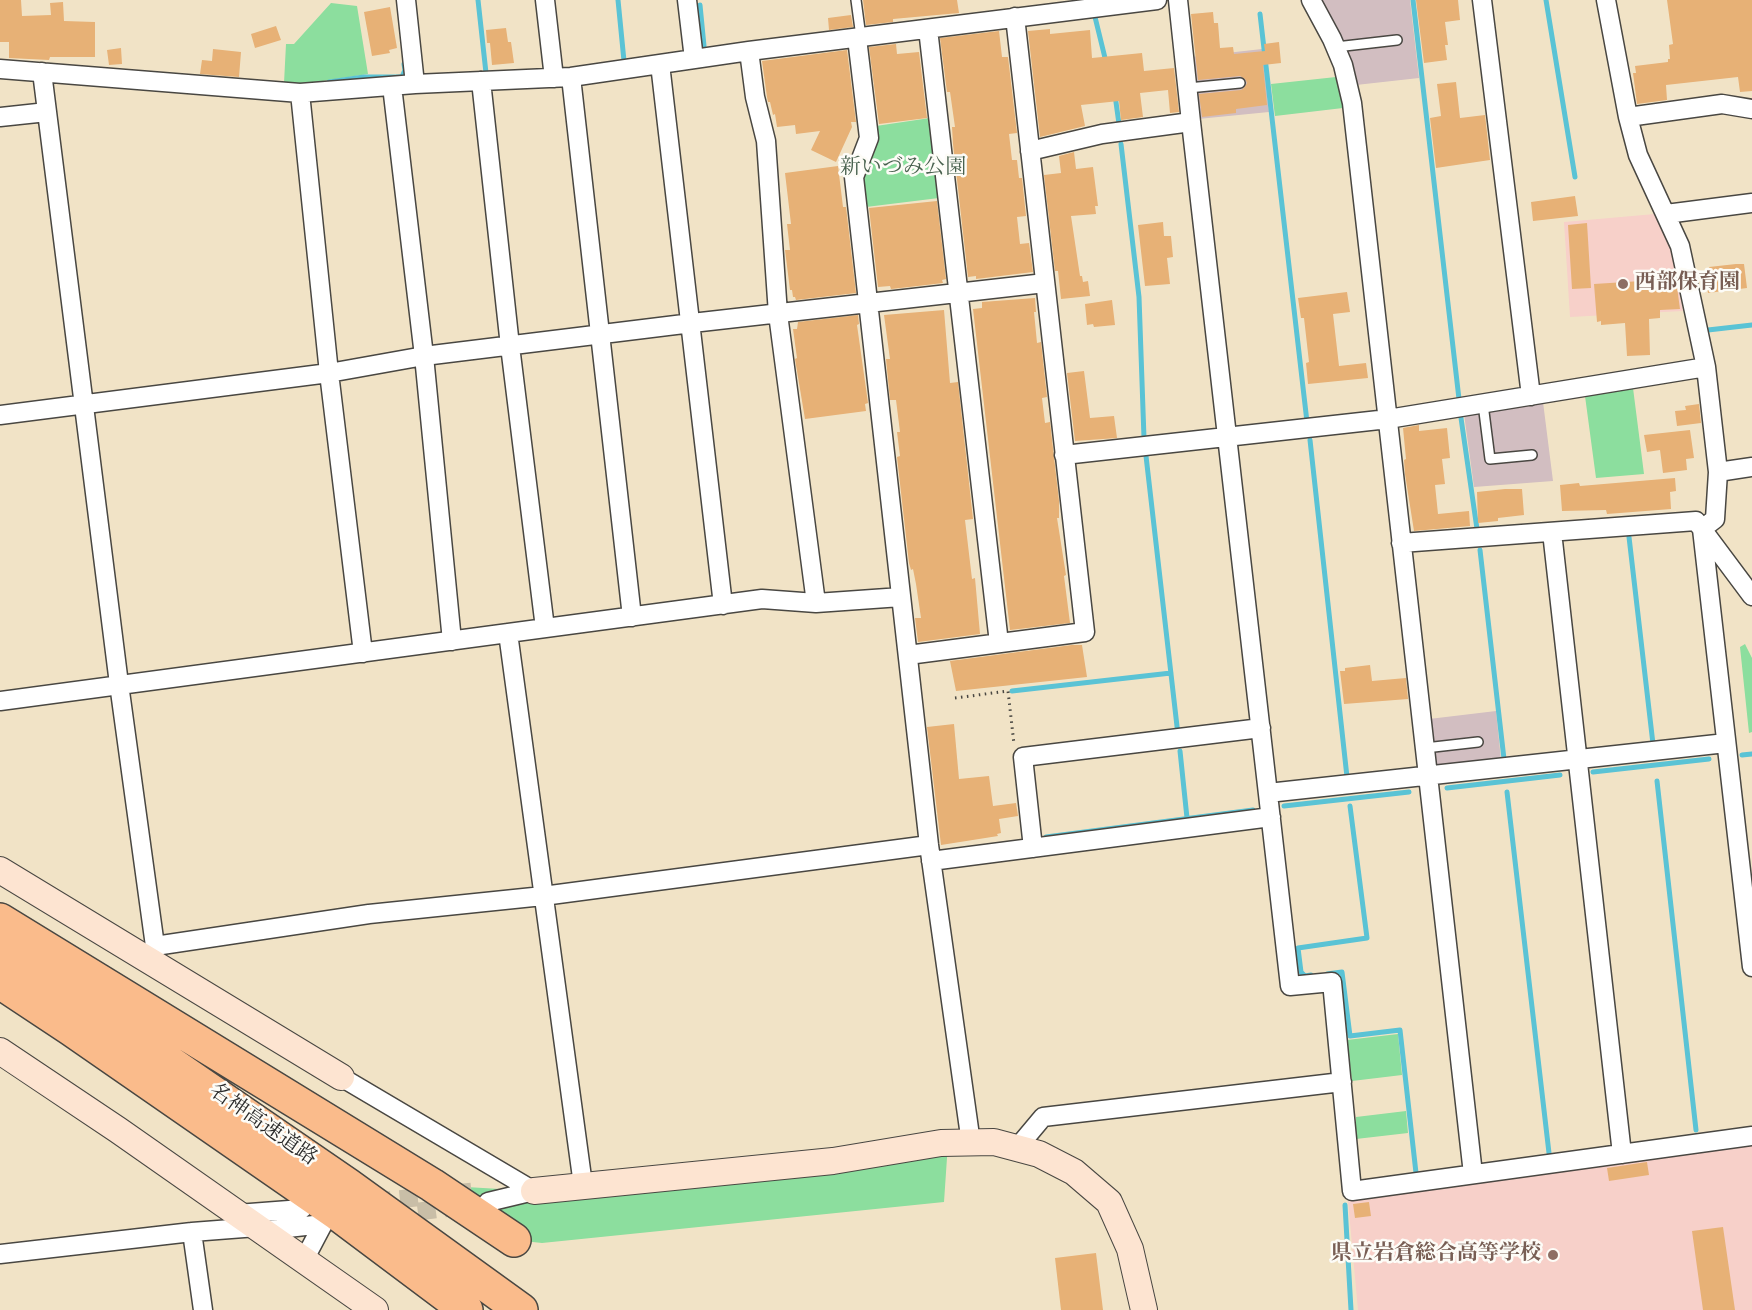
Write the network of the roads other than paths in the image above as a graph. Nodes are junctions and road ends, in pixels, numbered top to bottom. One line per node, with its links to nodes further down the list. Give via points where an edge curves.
1 (406, 0): 24 (street)
2 (546, 0): 21 (street)
3 (687, 0): 17 (street)
4 (856, 0): 13 (lane)
5 (1157, 0): 10 (street)
6 (1178, 0): 26 (street)
7 (1311, 0): 15 (street)
8 (1482, 0): 46 (street)
9 (1606, 0): 31 (street)
10 (1085, 4): 11 (street)
11 (1014, 17): 12 (street); 33 (street)
12 (928, 29): 13 (street); 37 (street)
13 (859, 37): 16 (street); 38 (street, via 869,138 854,177)
14 (1397, 40): 15 (lane)
15 (1336, 47): 50 (street, via 1352,103)
16 (749, 51): 17 (street); 39 (street, via 766,141)
17 (694, 59): 18 (street)
18 (660, 64): 21 (street); 40 (street)
19 (0, 69): 20 (street)
20 (42, 72): 27 (street); 29 (street)
21 (562, 77): 22 (street); 41 (street)
22 (481, 81): 24 (street); 42 (street)
23 (1240, 83): 26 (lane)
24 (415, 84): 25 (street)
25 (392, 86): 27 (street); 43 (street)
26 (1188, 88): 32 (street)
27 (300, 93): 45 (street)
28 (1752, 109): 31 (street, via 1722,104)
29 (47, 112): 30 (street); 48 (street)
30 (0, 117)
31 (1628, 117): 35 (street, via 1638,155)
32 (1191, 122): 33 (street, via 1102,134); 51 (street)
33 (1030, 151): 36 (street)
34 (1752, 203): 35 (street)
35 (1666, 214): 44 (street, via 1680,246)
36 (1045, 283): 37 (street); 52 (street)
37 (958, 293): 38 (street); 67 (street)
38 (868, 303): 39 (street); 60 (street)
39 (778, 314): 40 (street); 61 (street)
40 (692, 323): 41 (street); 62 (street)
41 (599, 335): 42 (street); 63 (street)
42 (510, 346): 43 (street); 64 (street)
43 (424, 356): 45 (street); 66 (street)
44 (1706, 367): 46 (street); 55 (street)
45 (329, 373): 48 (street); 68 (street)
46 (1530, 396): 47 (street)
47 (1482, 404): 50 (street); 53 (lane, via 1490,459)
48 (85, 405): 49 (street); 70 (street)
49 (0, 415)
50 (1388, 419): 51 (street); 58 (street)
51 (1227, 437): 52 (street); 72 (street)
52 (1064, 455): 67 (street, via 1085,632)
53 (1532, 455)
54 (1752, 468): 55 (street)
55 (1718, 472): 56 (street, via 1714,519)
56 (1702, 529): 57 (street, via 1696,521); 59 (street); 74 (street)
57 (1552, 532): 58 (street); 76 (street)
58 (1401, 543): 75 (street)
59 (1752, 596)
60 (902, 597): 61 (street); 69 (street)
61 (816, 603): 62 (street, via 762,599)
62 (723, 605): 63 (street)
63 (632, 617): 64 (street)
64 (545, 628): 65 (street)
65 (508, 633): 66 (street); 83 (street)
66 (452, 641): 68 (street)
67 (999, 643): 69 (street)
68 (363, 653): 70 (street)
69 (908, 655): 81 (street)
70 (119, 684): 71 (street); 87 (street)
71 (0, 701)
72 (1261, 728): 78 (street); 80 (street, via 1023,757)
73 (1479, 742): 75 (lane)
74 (1726, 743): 76 (street); 84 (street)
75 (1425, 748): 77 (street)
76 (1577, 759): 77 (street); 96 (street)
77 (1428, 776): 78 (street); 97 (street)
78 (1268, 793): 79 (street)
79 (1271, 817): 80 (street); 92 (street, via 1290,986 1332,981)
80 (1033, 848): 81 (street)
81 (930, 853): 83 (street); 94 (street)
82 (0, 870): 87 (street)
83 (543, 896): 87 (street, via 369,914); 98 (street)
84 (1749, 911): 88 (street)
85 (0, 920): 104 (highway, via 422,1179)
86 (0, 946): 110 (highway, 名神高速道路, via 348,1185)
87 (151, 952): 91 (street)
88 (1752, 967)
89 (0, 982): 109 (highway, 名神高速道路, via 338,1214)
90 (0, 1052): 102 (street)
91 (341, 1077): 99 (street)
92 (1342, 1082): 95 (street, via 1043,1117); 97 (street, via 1352,1191)
93 (1752, 1136): 96 (street)
94 (971, 1143): 95 (street, via 994,1142); 98 (street, via 941,1143 833,1161)
95 (1017, 1148): 111 (street, via 1039,1154 1074,1172 1109,1202 1130,1249)
96 (1622, 1154): 97 (street)
97 (1473, 1174)
98 (583, 1185): 99 (street)
99 (530, 1191): 100 (street)
100 (483, 1197)
101 (302, 1209): 102 (street)
102 (251, 1224): 103 (street); 106 (street); 106 (street, via 323,1224)
103 (192, 1232): 105 (street); 107 (street)
104 (514, 1240)
105 (0, 1254)
106 (304, 1260): 108 (street)
107 (202, 1310)
108 (375, 1310)
109 (466, 1310)
110 (521, 1310)
111 (1144, 1310)

